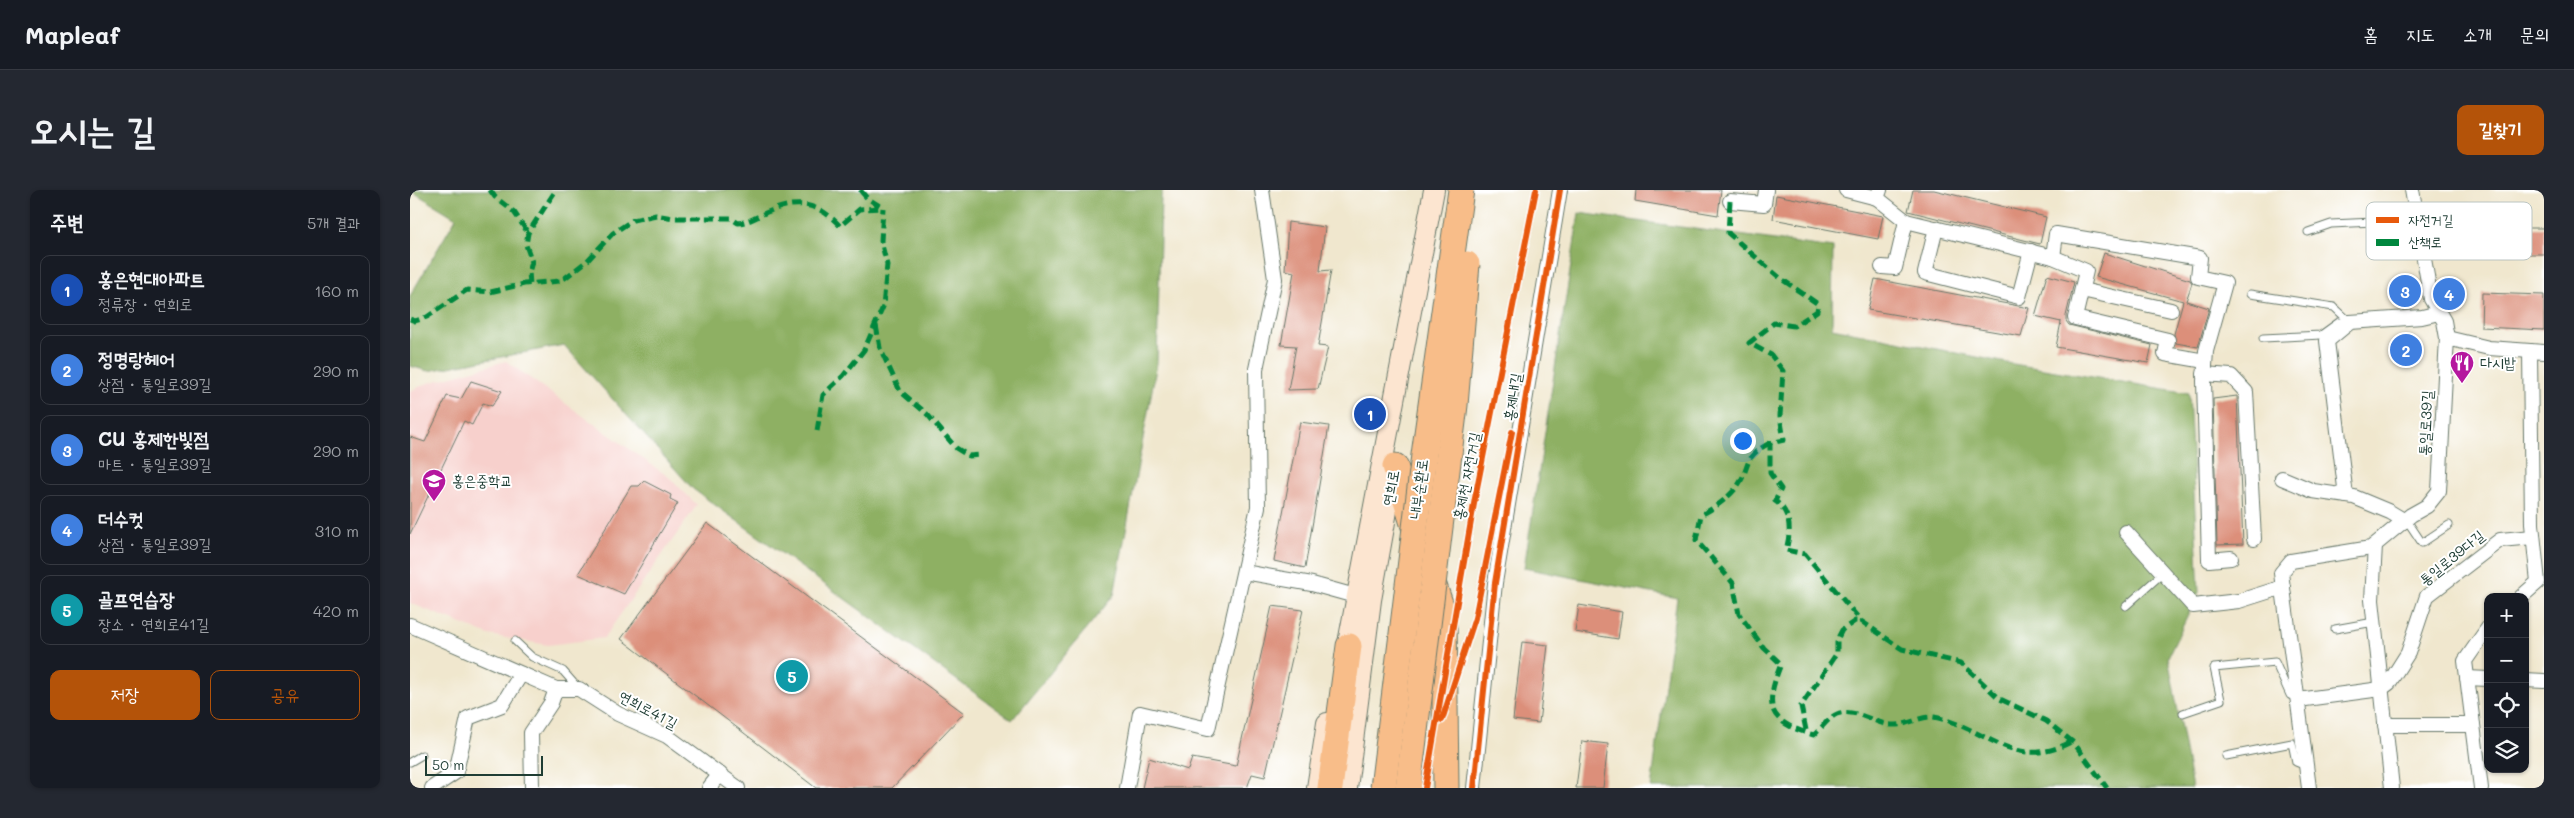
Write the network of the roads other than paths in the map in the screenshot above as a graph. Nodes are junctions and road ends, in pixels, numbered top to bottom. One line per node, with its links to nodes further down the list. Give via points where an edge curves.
1 (1262, 190): 38 (street, via 1275,280 1256,369 1258,507)
2 (1434, 190): 42 (main road)
3 (1446, 190): 28 (main road, 연희로)
4 (1461, 190): 75 (highway, 내부순환로, bridge)
5 (1474, 190): 76 (highway, 내부순환로, bridge, via 1455,405)
6 (1560, 190): 78 (street, 홍제내길, via 1495,583)
7 (1766, 190): 10 (street, via 1764,204)
8 (1846, 190): 9 (street)
9 (1878, 194): 11 (street)
10 (1730, 202)
11 (1906, 221): 13 (street); 18 (street, via 1895,268)
12 (2366, 222): 14 (lane, via 2331,224)
13 (1936, 228): 15 (street); 15 (street, via 1926,273 2019,297)
14 (2308, 232)
15 (2031, 251): 16 (street)
16 (2054, 257): 19 (street, via 2086,271); 27 (street, via 2056,234 2200,258 2198,277 2224,284)
17 (2424, 260): 22 (street, 통일로39길, via 2430,299)
18 (1882, 268)
19 (2082, 290): 21 (street); 27 (street, via 2075,318 2168,340 2166,354)
20 (2250, 294): 23 (lane, via 2334,307)
21 (2171, 310)
22 (2439, 312): 23 (street, via 2422,317); 25 (street, 통일로39길)
23 (2350, 322): 24 (lane, via 2339,322 2322,335); 30 (street, via 2326,341)
24 (2264, 338)
25 (2447, 338): 26 (street, via 2489,348); 31 (street, 통일로39길, via 2440,491 2427,506)
26 (2537, 352): 34 (street)
27 (2205, 367): 35 (street, via 2231,376 2246,392); 37 (street, via 2209,560)
28 (1395, 466): 42 (main road, 연희로); 77 (highway, bridge, via 1444,615)
29 (2282, 478): 30 (street, via 2313,491)
30 (2346, 496): 31 (street)
31 (2405, 521): 32 (lane, via 2422,543); 36 (street, 통일로39길)
32 (2449, 524)
33 (2126, 532): 39 (street)
34 (2533, 537): 41 (street, via 2538,582); 57 (street, 통일로39다길, via 2500,540 2427,596 2408,653 2389,683)
35 (2254, 539)
36 (2375, 545): 40 (street, 통일로39길, via 2291,561 2281,573); 44 (street)
37 (2231, 558)
38 (1244, 572): 42 (street, via 1312,584); 71 (street, via 1208,729 1140,713)
39 (2163, 573): 40 (street, via 2193,606 2239,600); 43 (lane)
40 (2283, 587): 58 (street, 통일로39길)
41 (2526, 593)
42 (1363, 598): 49 (main road); 74 (main road, 연희로)
43 (2126, 606)
44 (2374, 622): 46 (lane); 57 (street)
45 (410, 624): 50 (street)
46 (2335, 629)
47 (2484, 634): 51 (street, via 2465,661)
48 (515, 641): 56 (lane, via 532,657 563,671)
49 (1349, 646): 72 (main road, via 1326,730); 73 (highway)
50 (521, 674): 55 (street); 67 (street, via 502,704 468,718 456,772)
51 (2467, 678): 52 (street); 61 (street)
52 (2484, 679)
53 (2529, 680): 54 (street)
54 (2544, 681)
55 (556, 689): 56 (street); 68 (street, via 551,703 531,733)
56 (579, 689): 66 (street, 연희로41길, via 618,714 667,736)
57 (2381, 689): 58 (street); 60 (street)
58 (2298, 700): 59 (lane, via 2290,695 2275,662 2214,668 2221,700); 65 (street, 통일로39길)
59 (2183, 713)
60 (2385, 725): 61 (street); 80 (street)
61 (2473, 725): 81 (street)
62 (422, 755): 64 (lane)
63 (2226, 756): 65 (lane, 통일로39길, via 2292,742 2296,762)
64 (410, 762)
65 (2306, 766): 79 (street, 통일로39길)
66 (720, 774): 69 (street); 70 (street, 연희로41길)
67 (432, 788)
68 (532, 788)
69 (709, 788)
70 (738, 788)
71 (1127, 788)
72 (1317, 788)
73 (1330, 788)
74 (1346, 788)
75 (1383, 788)
76 (1408, 788)
77 (1446, 788)
78 (1474, 788)
79 (2309, 788)
80 (2392, 788)
81 (2481, 788)

